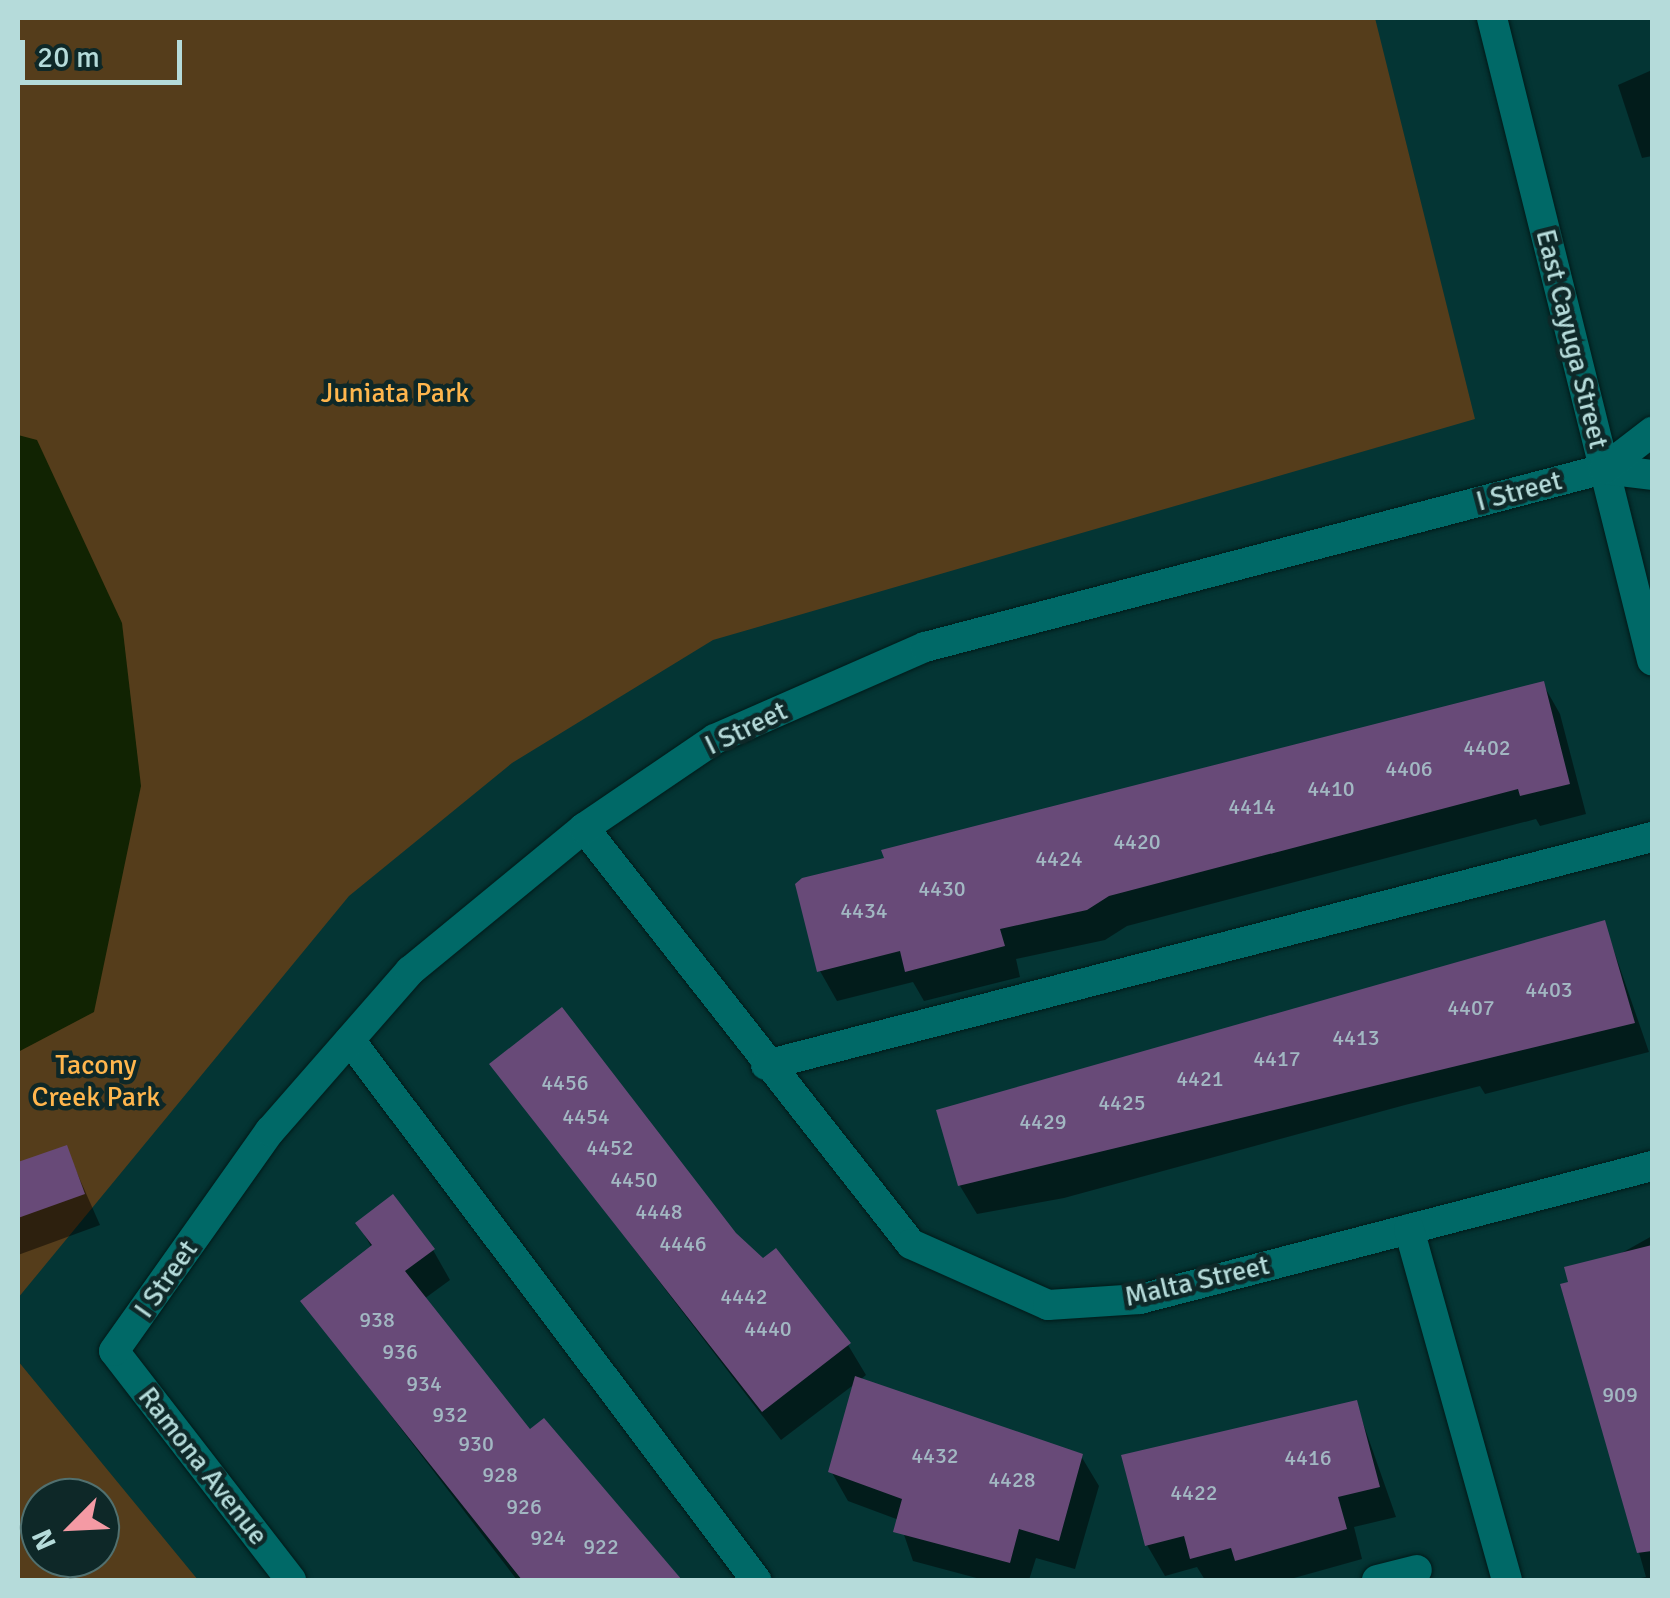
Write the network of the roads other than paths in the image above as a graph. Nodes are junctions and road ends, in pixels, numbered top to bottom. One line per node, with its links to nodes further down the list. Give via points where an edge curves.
1 (1493, 18): 3 (street, East Cayuga Street)
2 (1652, 432): 3 (street, I Street)
3 (1604, 469): 4 (street, I Street); 5 (street, East Cayuga Street); 6 (street, I Street, via 926,647 715,739)
4 (1652, 475)
5 (1652, 660)
6 (584, 828): 8 (street, I Street, via 410,971); 9 (street, Malta Street)
7 (1652, 837): 9 (street)
8 (350, 1040): 12 (street, I Street, via 270,1131); 15 (street)
9 (766, 1064): 11 (street, Malta Street, via 911,1244 1048,1305 1140,1298)
10 (1652, 1166): 11 (street, Malta Street)
11 (1409, 1229): 17 (street)
12 (114, 1351): 14 (street, Ramona Avenue)
13 (1417, 1570): 16 (street)
14 (292, 1580)
15 (756, 1580)
16 (1377, 1580)
17 (1508, 1580)

